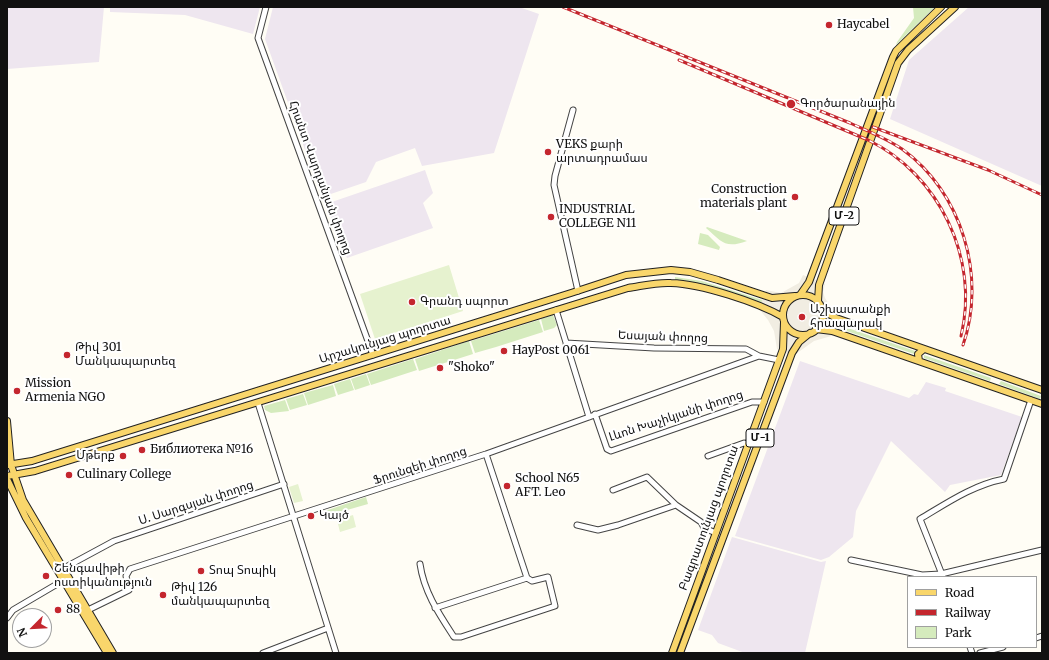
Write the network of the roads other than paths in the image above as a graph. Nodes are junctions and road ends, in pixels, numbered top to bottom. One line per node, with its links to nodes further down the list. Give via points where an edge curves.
1 (266, 7): 18 (street, Հրանտ Վարդանյան փողոց, via 258,38)
2 (941, 7): 8 (main road, Մ-2, via 896,51 809,282)
3 (955, 7): 9 (main road, Մ-2, via 908,50 898,63 819,285)
4 (573, 110): 7 (street, via 554,185)
5 (671, 270): 6 (main road, via 667,275); 7 (main road, Արշակունյաց պողոտա, via 630,274); 8 (main road, Արշակունյաց պողոտա, via 690,272 772,298)
6 (670, 283): 10 (main road, Արշակունյաց պողոտա, via 628,288); 13 (main road, Արշակունյաց պողոտա, via 711,290 762,307)
7 (578, 291): 10 (main road); 18 (main road, Արշակունյաց պողոտա)
8 (797, 295): 9 (main road, via 810,296); 13 (main road, via 787,302)
9 (818, 301): 12 (main road)
10 (581, 302): 11 (main road, Արշակունյաց պողոտա)
11 (556, 310): 16 (street); 22 (main road, Արշակունյաց պողոտա)
12 (822, 310): 14 (main road, via 822,321); 17 (main road, via 836,318)
13 (783, 319): 15 (main road, via 787,327 797,334); 20 (main road, Բագրատունյաց պողոտա / Մ-1, via 783,349)
14 (816, 330): 15 (main road); 21 (main road, via 832,331)
15 (810, 334): 63 (main road, Բագրատունյաց պողոտա / Մ-1, via 799,342 792,353)
16 (566, 343): 19 (street, Եսայան փողոց, via 654,348 746,349); 29 (street)
17 (924, 349): 21 (main road, via 918,354); 23 (main road)
18 (373, 355): 22 (main road); 31 (main road, Արշակունյաց պողոտա)
19 (759, 356): 20 (street); 28 (street, Ֆրունզեի փողոց)
20 (779, 360): 25 (main road, Բագրատունյաց պողոտա / Մ-1)
21 (919, 361): 24 (main road)
22 (377, 366): 26 (main road, Արշակունյաց պողոտա)
23 (1042, 390)
24 (1031, 400): 27 (main road); 50 (street, via 1004,479 969,491 920,519)
25 (764, 402): 28 (street, Լևոն Խաչիկյանի փողոց, via 752,402 611,451 607,449); 35 (main road, Բագրատունյաց պողոտա / Մ-1)
26 (258, 403): 33 (main road, Արշակունյաց պողոտա); 40 (street)
27 (1042, 403)
28 (595, 414): 29 (street, Ֆրունզեի փողոց)
29 (589, 417): 36 (street, Ֆրունզեի փողոց)
30 (7, 421): 38 (main road)
31 (158, 422): 32 (main road, Արշակունյաց պողոտա); 33 (main road, via 154,429)
32 (142, 427): 34 (main road, via 148,432); 38 (main road, Արշակունյաց պողոտա, via 32,461)
33 (162, 432): 34 (main road, Արշակունյաց պողոտա)
34 (145, 438): 39 (main road, Արշակունյաց պողոտա)
35 (748, 445): 37 (street, via 744,443); 45 (main road, Բագրատունյաց պողոտա / Մ-1)
36 (486, 454): 43 (street, Ֆրունզեի փողոց); 51 (street)
37 (708, 456)
38 (9, 465): 39 (main road)
39 (9, 477): 49 (main road); 52 (main road, via 20,506)
40 (284, 484): 43 (street); 49 (street, Ս. Սարգսյան փողոց, via 114,541)
41 (613, 490): 42 (street, via 647,477)
42 (676, 505): 44 (street, via 598,530); 45 (street, via 701,522 704,528)
43 (294, 517): 54 (street, Ֆրունզեի փողոց, via 130,569 126,576 129,590); 56 (street)
44 (577, 525)
45 (716, 533): 62 (main road, Բագրատունյաց պողոտա / Մ-1)
46 (1042, 550): 50 (street)
47 (851, 560): 50 (street, via 922,575)
48 (420, 564): 53 (street, via 425,588)
49 (64, 568): 54 (main road)
50 (942, 576)
51 (527, 578): 53 (street); 53 (street, via 532,582 548,577 554,607 461,637 454,637)
52 (64, 580): 55 (street, via 13,610); 58 (main road)
53 (435, 608)
54 (88, 610): 59 (main road)
55 (7, 618)
56 (328, 628): 60 (street); 61 (street)
57 (999, 648): 64 (street)
58 (107, 653)
59 (113, 653)
60 (263, 653)
61 (336, 653)
62 (672, 653)
63 (680, 653)
64 (980, 653)

